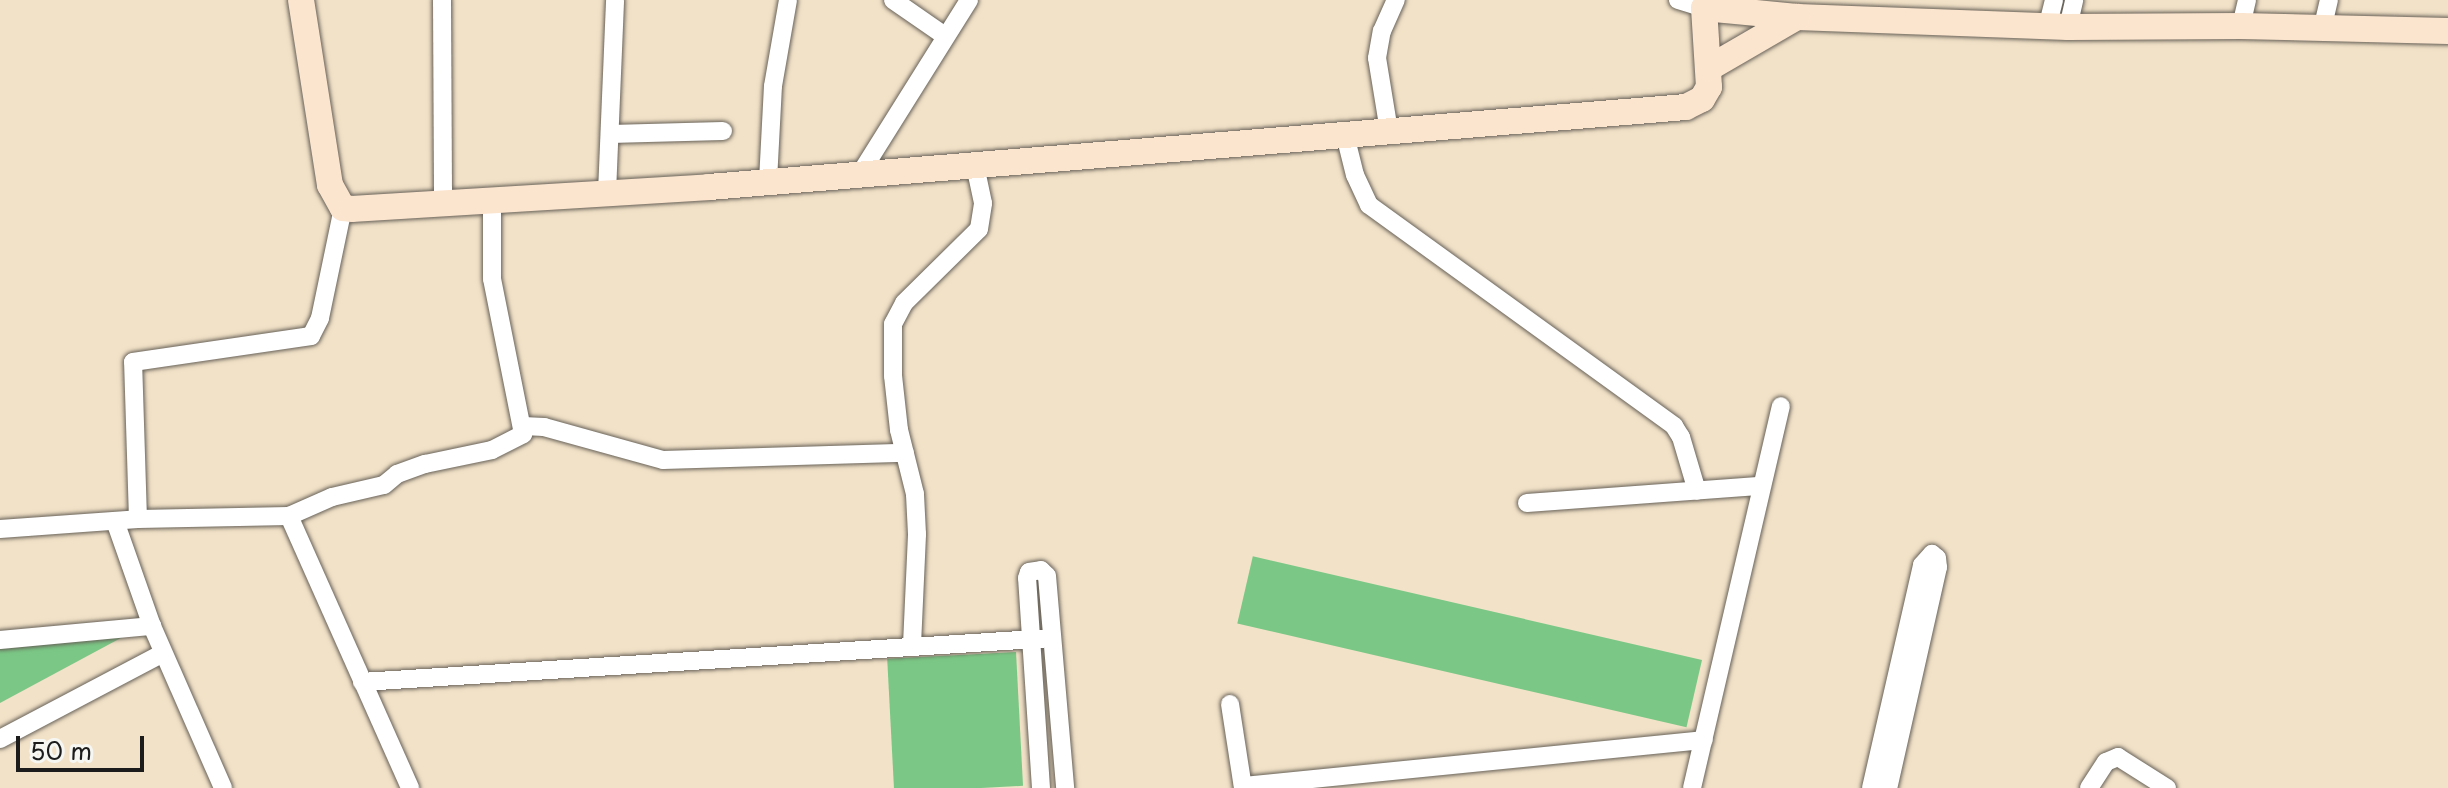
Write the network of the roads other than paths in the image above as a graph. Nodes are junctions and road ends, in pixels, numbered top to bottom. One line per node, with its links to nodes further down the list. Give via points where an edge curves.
1 (301, 0): 30 (street, via 330,185)
2 (442, 0): 29 (street)
3 (615, 0): 22 (street)
4 (788, 0): 26 (street, via 773,86)
5 (893, 0): 18 (street)
6 (969, 0): 18 (street)
7 (1396, 0): 21 (street, via 1377,58)
8 (1678, 0): 12 (street)
9 (2074, 0): 14 (street)
10 (2247, 0): 15 (street)
11 (2329, 0): 16 (street)
12 (1704, 4): 13 (street); 19 (street)
13 (1797, 17): 14 (street); 19 (street)
14 (2057, 17): 15 (street)
15 (2241, 26): 16 (street)
16 (2322, 30): 17 (street)
17 (2448, 31)
18 (945, 36): 25 (street)
19 (1709, 68): 21 (street, via 1709,87 1702,99 1686,107)
20 (723, 131): 22 (street)
21 (1389, 131): 23 (street)
22 (610, 134): 27 (street)
23 (1345, 135): 24 (street); 35 (street, via 1369,205 1659,414 1681,437)
24 (975, 165): 25 (street); 33 (street, via 983,203 979,229 904,303 893,324 893,376)
25 (860, 174): 26 (street)
26 (768, 181): 27 (street)
27 (607, 193): 28 (street)
28 (492, 199): 29 (street); 32 (street, via 494,292)
29 (443, 203): 30 (street)
30 (343, 208): 38 (street, via 320,318 311,336 133,362)
31 (1781, 406): 34 (street)
32 (523, 426): 33 (street, via 663,460); 37 (street, via 521,436 508,444 425,464 384,485 332,497)
33 (905, 453): 45 (street, via 917,534)
34 (1761, 486): 35 (street); 50 (street)
35 (1697, 491): 36 (street)
36 (1527, 503)
37 (289, 516): 38 (street); 47 (street)
38 (138, 519): 39 (street)
39 (115, 521): 40 (street); 41 (street)
40 (0, 529)
41 (152, 626): 44 (street); 46 (street)
42 (1031, 638): 43 (street); 43 (street, via 1027,578 1029,572 1041,570 1047,576); 45 (street); 54 (street)
43 (1052, 638): 55 (street)
44 (0, 640)
45 (912, 645): 47 (street)
46 (163, 653): 49 (street); 52 (street)
47 (362, 682): 53 (street)
48 (1230, 704): 51 (street)
49 (0, 739)
50 (1704, 740): 51 (street); 56 (street)
51 (1243, 787)
52 (223, 788)
53 (410, 788)
54 (1041, 788)
55 (1065, 788)
56 (1692, 788)
57 (1871, 788): 58 (street, via 1922,565 1932,554 1938,567)
58 (1888, 788)
59 (2089, 788): 60 (street, via 2106,762 2118,757)
60 (2167, 788)

